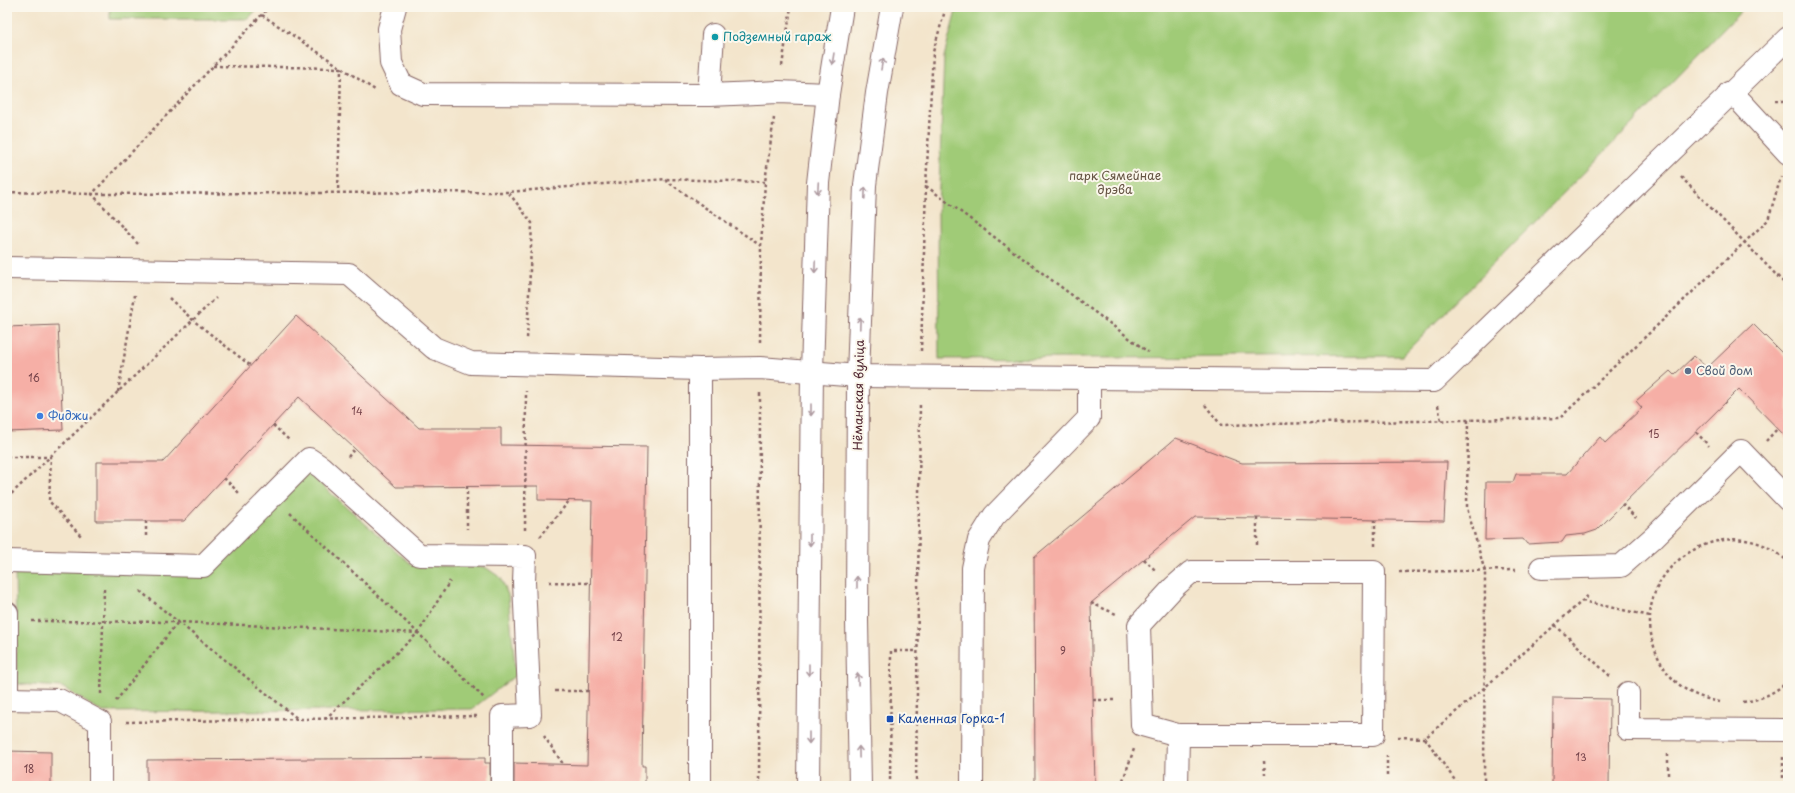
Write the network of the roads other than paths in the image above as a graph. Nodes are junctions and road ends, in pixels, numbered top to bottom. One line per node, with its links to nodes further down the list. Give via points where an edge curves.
1 (395, 7): 8 (main road, via 389,28 391,63 401,84 423,94)
2 (842, 7): 7 (main road, one-way to 7)
3 (892, 7): 13 (main road, Нёманская вуліца, one-way to 3, via 865,185)
4 (713, 35): 8 (main road)
5 (1788, 38): 6 (main road)
6 (1729, 93): 9 (main road, via 1741,102); 14 (main road, via 1434,381)
7 (828, 94): 8 (main road, via 778,92); 12 (main road, one-way to 12, via 818,183)
8 (709, 95)
9 (1788, 153)
10 (7, 268): 11 (main road, via 349,274 434,348 471,363)
11 (700, 369): 12 (main road, via 760,368); 25 (main road)
12 (812, 371): 13 (main road); 26 (main road, one-way to 26)
13 (858, 376): 14 (main road); 27 (main road, Нёманская вуліца, one-way to 13, via 857,621)
14 (1089, 378): 28 (main road, via 1089,418 994,516 979,540 973,568)
15 (1788, 500): 17 (main road, via 1740,451 1649,542 1621,566)
16 (7, 561): 24 (main road, via 203,566 309,459 419,555 525,556 530,715 502,716)
17 (1541, 568)
18 (7, 613): 19 (main road)
19 (7, 621): 23 (main road, via 7,699 59,700 100,722)
20 (1628, 692): 21 (main road, via 1628,729)
21 (1788, 730)
22 (1178, 735): 22 (main road, via 1142,725 1139,625 1191,572 1374,572 1373,735); 29 (main road)
23 (100, 786)
24 (502, 786)
25 (700, 786)
26 (808, 786)
27 (860, 786)
28 (972, 786)
29 (1177, 786)

